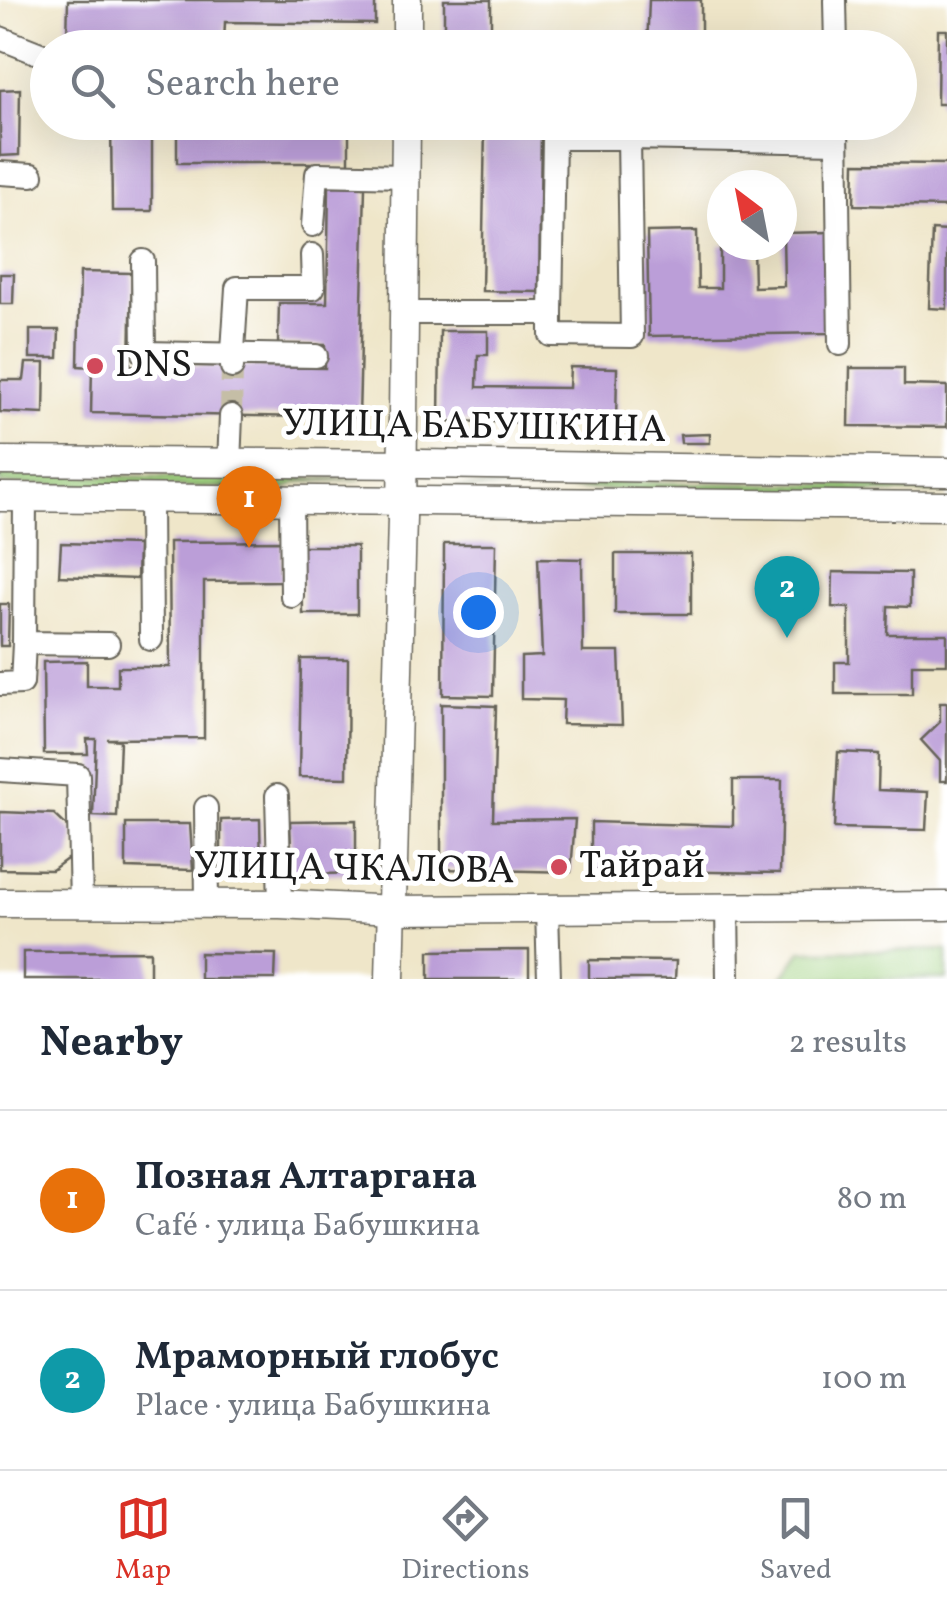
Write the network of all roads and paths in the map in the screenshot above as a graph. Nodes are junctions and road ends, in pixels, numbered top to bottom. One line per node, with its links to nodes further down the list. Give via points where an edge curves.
1 (408, 0): 3 (main road)
2 (835, 0): 4 (street)
3 (407, 30)
4 (836, 30)
5 (0, 38): 6 (street)
6 (30, 50)
7 (406, 140): 13 (main road)
8 (554, 140): 18 (street)
9 (629, 140): 18 (street, via 632,336 551,334)
10 (837, 140): 19 (street)
11 (0, 173): 12 (street)
12 (32, 175)
13 (406, 176): 14 (street, via 316,174); 17 (main road)
14 (313, 226)
15 (312, 255): 21 (street, via 313,288 238,288)
16 (143, 261): 21 (street, via 144,353)
17 (405, 313): 18 (street); 25 (main road)
18 (551, 313)
19 (840, 344)
20 (316, 356): 21 (street)
21 (232, 362)
22 (231, 416): 24 (street)
23 (0, 461): 24 (main road, УЛИЦА БАБУШКИНА)
24 (228, 464): 25 (main road, УЛИЦА БАБУШКИНА)
25 (403, 464): 26 (main road, УЛИЦА БАБУШКИНА); 30 (main road)
26 (947, 472)
27 (12, 497): 28 (main road, УЛИЦА БАБУШКИНА); 33 (street)
28 (150, 498): 29 (main road, УЛИЦА БАБУШКИНА); 35 (street)
29 (291, 499): 30 (main road, УЛИЦА БАБУШКИНА); 34 (street)
30 (403, 500): 31 (main road, УЛИЦА БАБУШКИНА); 48 (main road)
31 (947, 506)
32 (0, 590): 33 (street)
33 (24, 591): 36 (street)
34 (292, 596)
35 (151, 639)
36 (24, 643): 37 (street); 38 (street, via 22,683)
37 (108, 644)
38 (0, 684)
39 (0, 770): 43 (street, via 78,775)
40 (277, 796): 45 (street)
41 (206, 808): 44 (street)
42 (0, 903): 43 (main road, УЛИЦА ЧКАЛОВА)
43 (81, 904): 44 (main road, УЛИЦА ЧКАЛОВА)
44 (206, 904): 45 (main road, УЛИЦА ЧКАЛОВА)
45 (280, 904): 48 (main road, УЛИЦА ЧКАЛОВА)
46 (727, 906): 47 (main road, УЛИЦА ЧКАЛОВА); 49 (main road, УЛИЦА ЧКАЛОВА); 52 (street)
47 (947, 906)
48 (392, 910): 49 (main road, УЛИЦА ЧКАЛОВА); 50 (main road)
49 (547, 910): 51 (street)
50 (390, 979)
51 (549, 979)
52 (728, 979)

